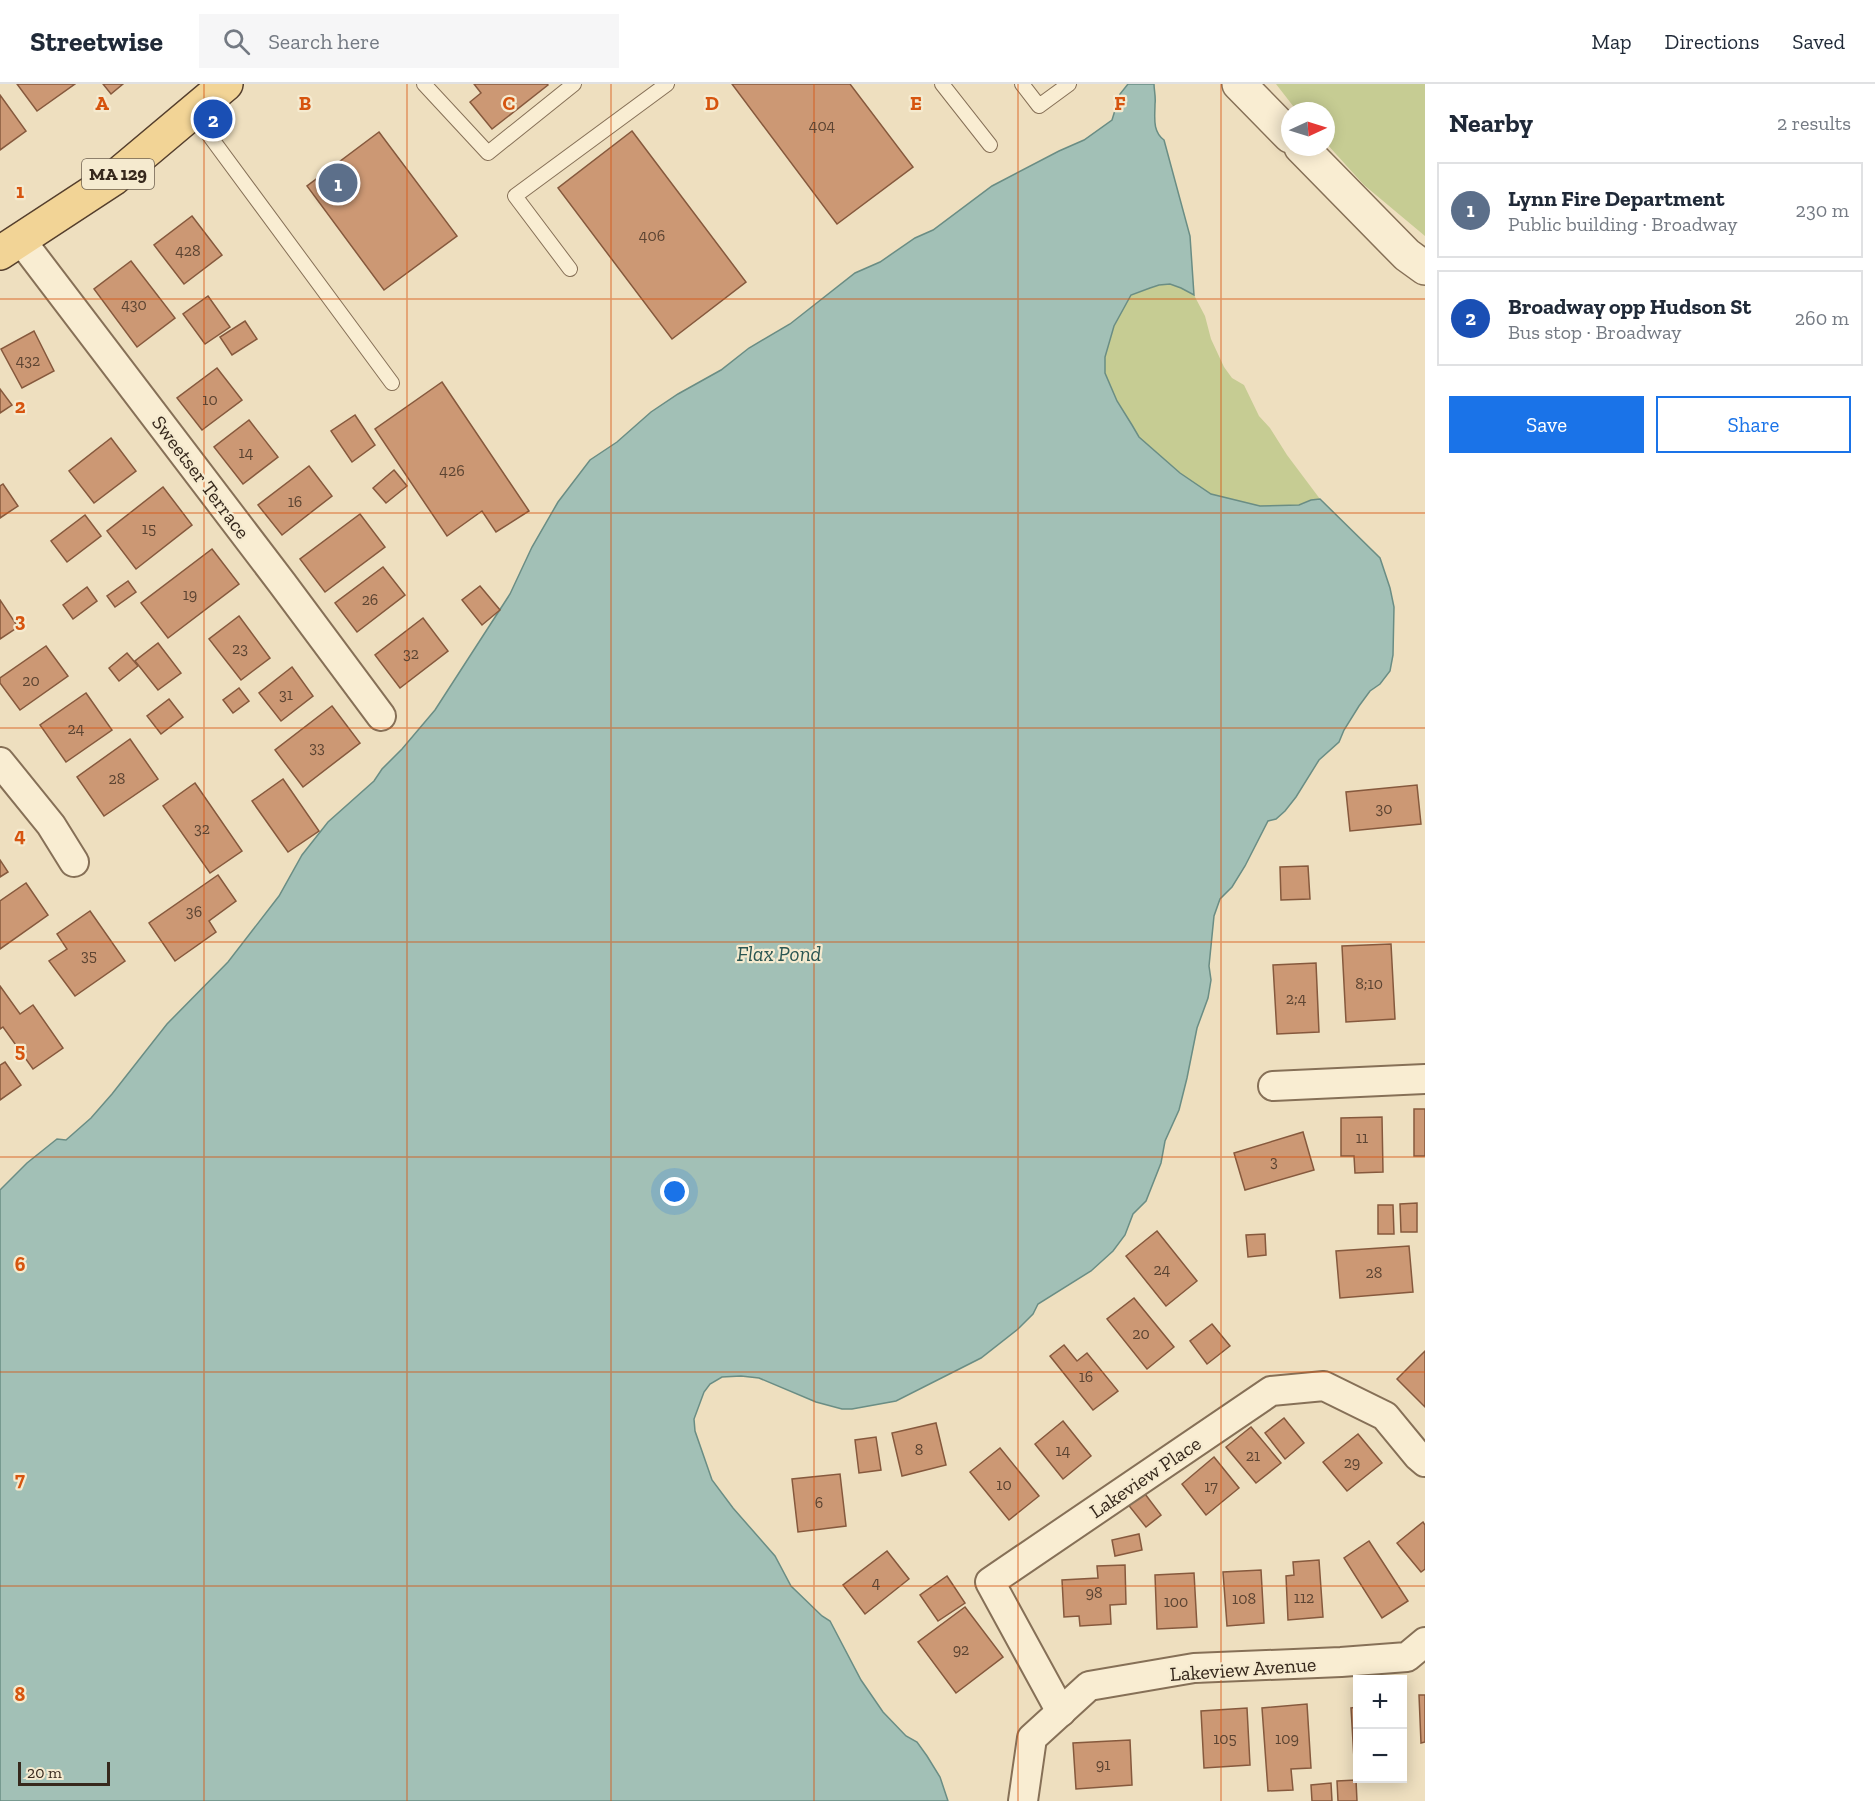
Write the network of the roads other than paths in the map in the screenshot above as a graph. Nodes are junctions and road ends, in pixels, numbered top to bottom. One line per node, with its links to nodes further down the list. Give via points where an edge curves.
1 (226, 84): 9 (main road, MA 129)
2 (424, 84): 3 (lane, via 488,153)
3 (574, 84)
4 (667, 84): 15 (lane, via 515,196)
5 (942, 84): 11 (lane)
6 (1022, 84): 7 (lane, via 1039,106)
7 (1069, 84)
8 (1239, 84): 10 (street)
9 (192, 112): 13 (main road, MA 129, via 113,178); 16 (lane)
10 (1281, 127)
11 (990, 145)
12 (1310, 156): 14 (street, via 1407,255)
13 (10, 246): 17 (street, Sweetser Terrace, via 289,592)
14 (1425, 268)
15 (570, 269)
16 (392, 383)
17 (381, 716)
18 (0, 762): 19 (street, via 51,825)
19 (74, 862)
20 (1425, 1079): 21 (street)
21 (1273, 1086)
22 (1425, 1462): 24 (street, Lakeview Place, via 1385,1416 1324,1386 1271,1391 990,1582)
23 (1425, 1642): 24 (street, Lakeview Avenue, via 1407,1657 1194,1668 1089,1686)
24 (1061, 1712): 25 (street, Lakeview Avenue, via 1032,1737)
25 (1023, 1801)

